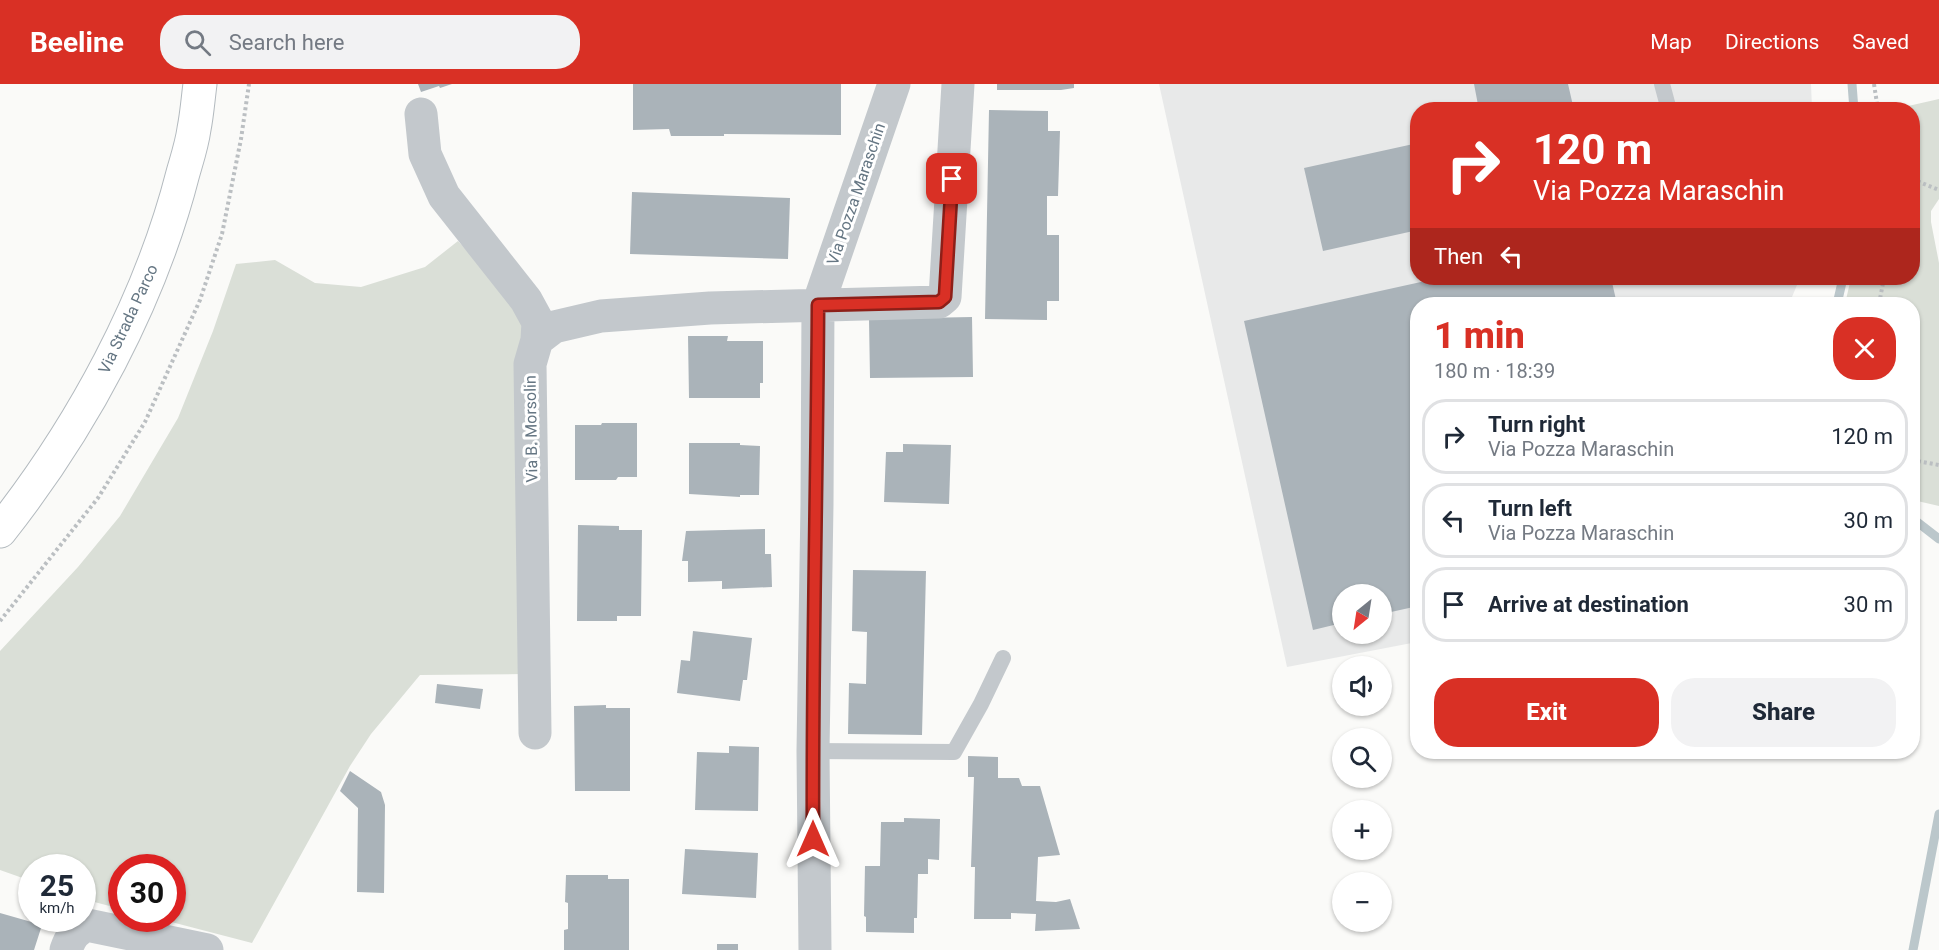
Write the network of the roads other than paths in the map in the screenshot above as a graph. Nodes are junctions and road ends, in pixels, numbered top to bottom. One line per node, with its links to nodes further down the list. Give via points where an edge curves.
1 (200, 84): 9 (main road, Via Strada Parco, via 194,130 177,198 131,317 74,423)
2 (894, 84): 7 (street, Via Pozza Maraschin)
3 (958, 84): 7 (street, via 945,297 939,302)
4 (1662, 84): 5 (lane)
5 (1667, 102)
6 (421, 114): 8 (street, via 425,154 444,196 526,300 538,322)
7 (818, 305): 8 (street, via 602,316 554,327); 12 (street, Via Pozza Maraschin)
8 (537, 340): 11 (street, Via B. Morsolin, via 530,364)
9 (0, 531)
10 (1003, 658): 12 (lane, via 954,752)
11 (535, 733)
12 (813, 751): 15 (street, Via Pozza Maraschin)
13 (67, 946): 14 (street, via 76,930 87,925)
14 (207, 950)
15 (815, 950)

